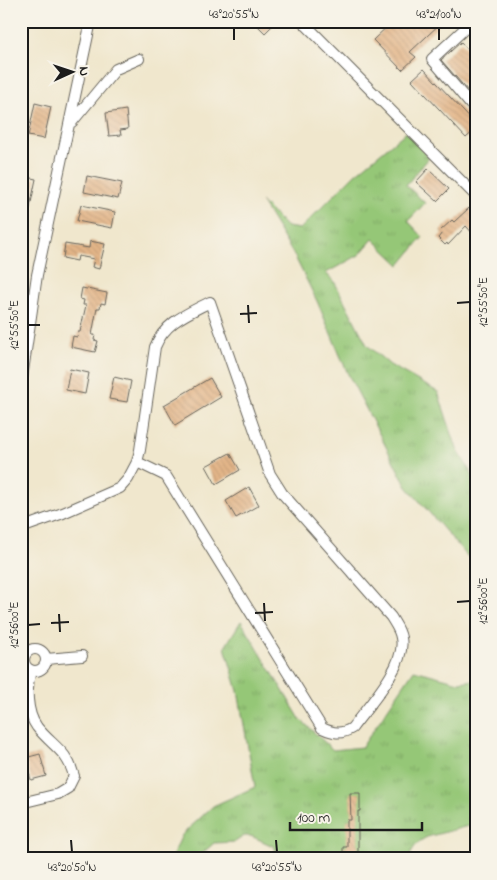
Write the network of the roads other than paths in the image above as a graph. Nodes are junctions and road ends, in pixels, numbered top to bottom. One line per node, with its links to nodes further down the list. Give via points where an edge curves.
1 (91, 21): 6 (street)
2 (302, 21): 7 (street)
3 (473, 21): 5 (street, via 432,59)
4 (139, 60): 6 (street, via 116,69)
5 (476, 111)
6 (70, 124): 8 (street, via 37,275)
7 (476, 196)
8 (21, 385)
9 (137, 462): 9 (street, via 159,338 166,328 210,302 270,474 282,493 398,628 402,650 396,669 352,728 339,733 322,728 166,476); 10 (street, via 120,488)
10 (21, 528)
11 (82, 656): 12 (street)
12 (46, 659): 13 (street, via 42,668); 13 (street, via 40,650 30,650 24,662)
13 (31, 670): 14 (street, via 29,706 36,726 61,750 74,776 68,788 58,794)
14 (21, 803)

